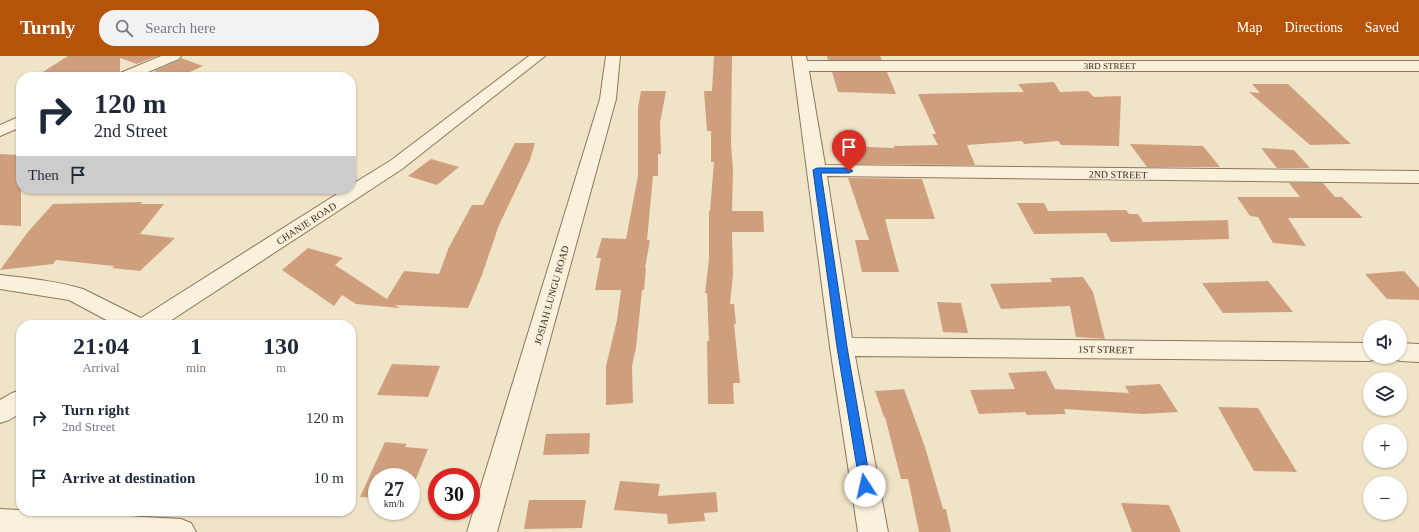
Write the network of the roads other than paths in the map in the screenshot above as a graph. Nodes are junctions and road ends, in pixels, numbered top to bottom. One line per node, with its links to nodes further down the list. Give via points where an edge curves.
1 (174, 56): 6 (street)
2 (538, 56): 11 (street, CHANJE ROAD, via 396,165)
3 (613, 56): 24 (street, JOSIAH LUNGU ROAD, via 608,99)
4 (799, 61): 5 (street, 3RD STREET); 9 (street)
5 (1419, 66)
6 (135, 72)
7 (16, 123): 8 (street)
8 (0, 131)
9 (817, 170): 10 (street, 2ND STREET); 16 (street)
10 (1419, 178)
11 (356, 191)
12 (351, 194): 15 (street, CHANJE ROAD)
13 (0, 282): 14 (street, via 75,294)
14 (125, 320)
15 (155, 320)
16 (842, 347): 17 (street, 1ST STREET); 25 (street)
17 (1363, 352)
18 (1407, 352): 19 (street)
19 (1419, 353)
20 (16, 403): 21 (street)
21 (0, 413)
22 (0, 522): 23 (street)
23 (180, 532)
24 (482, 532)
25 (873, 532)

